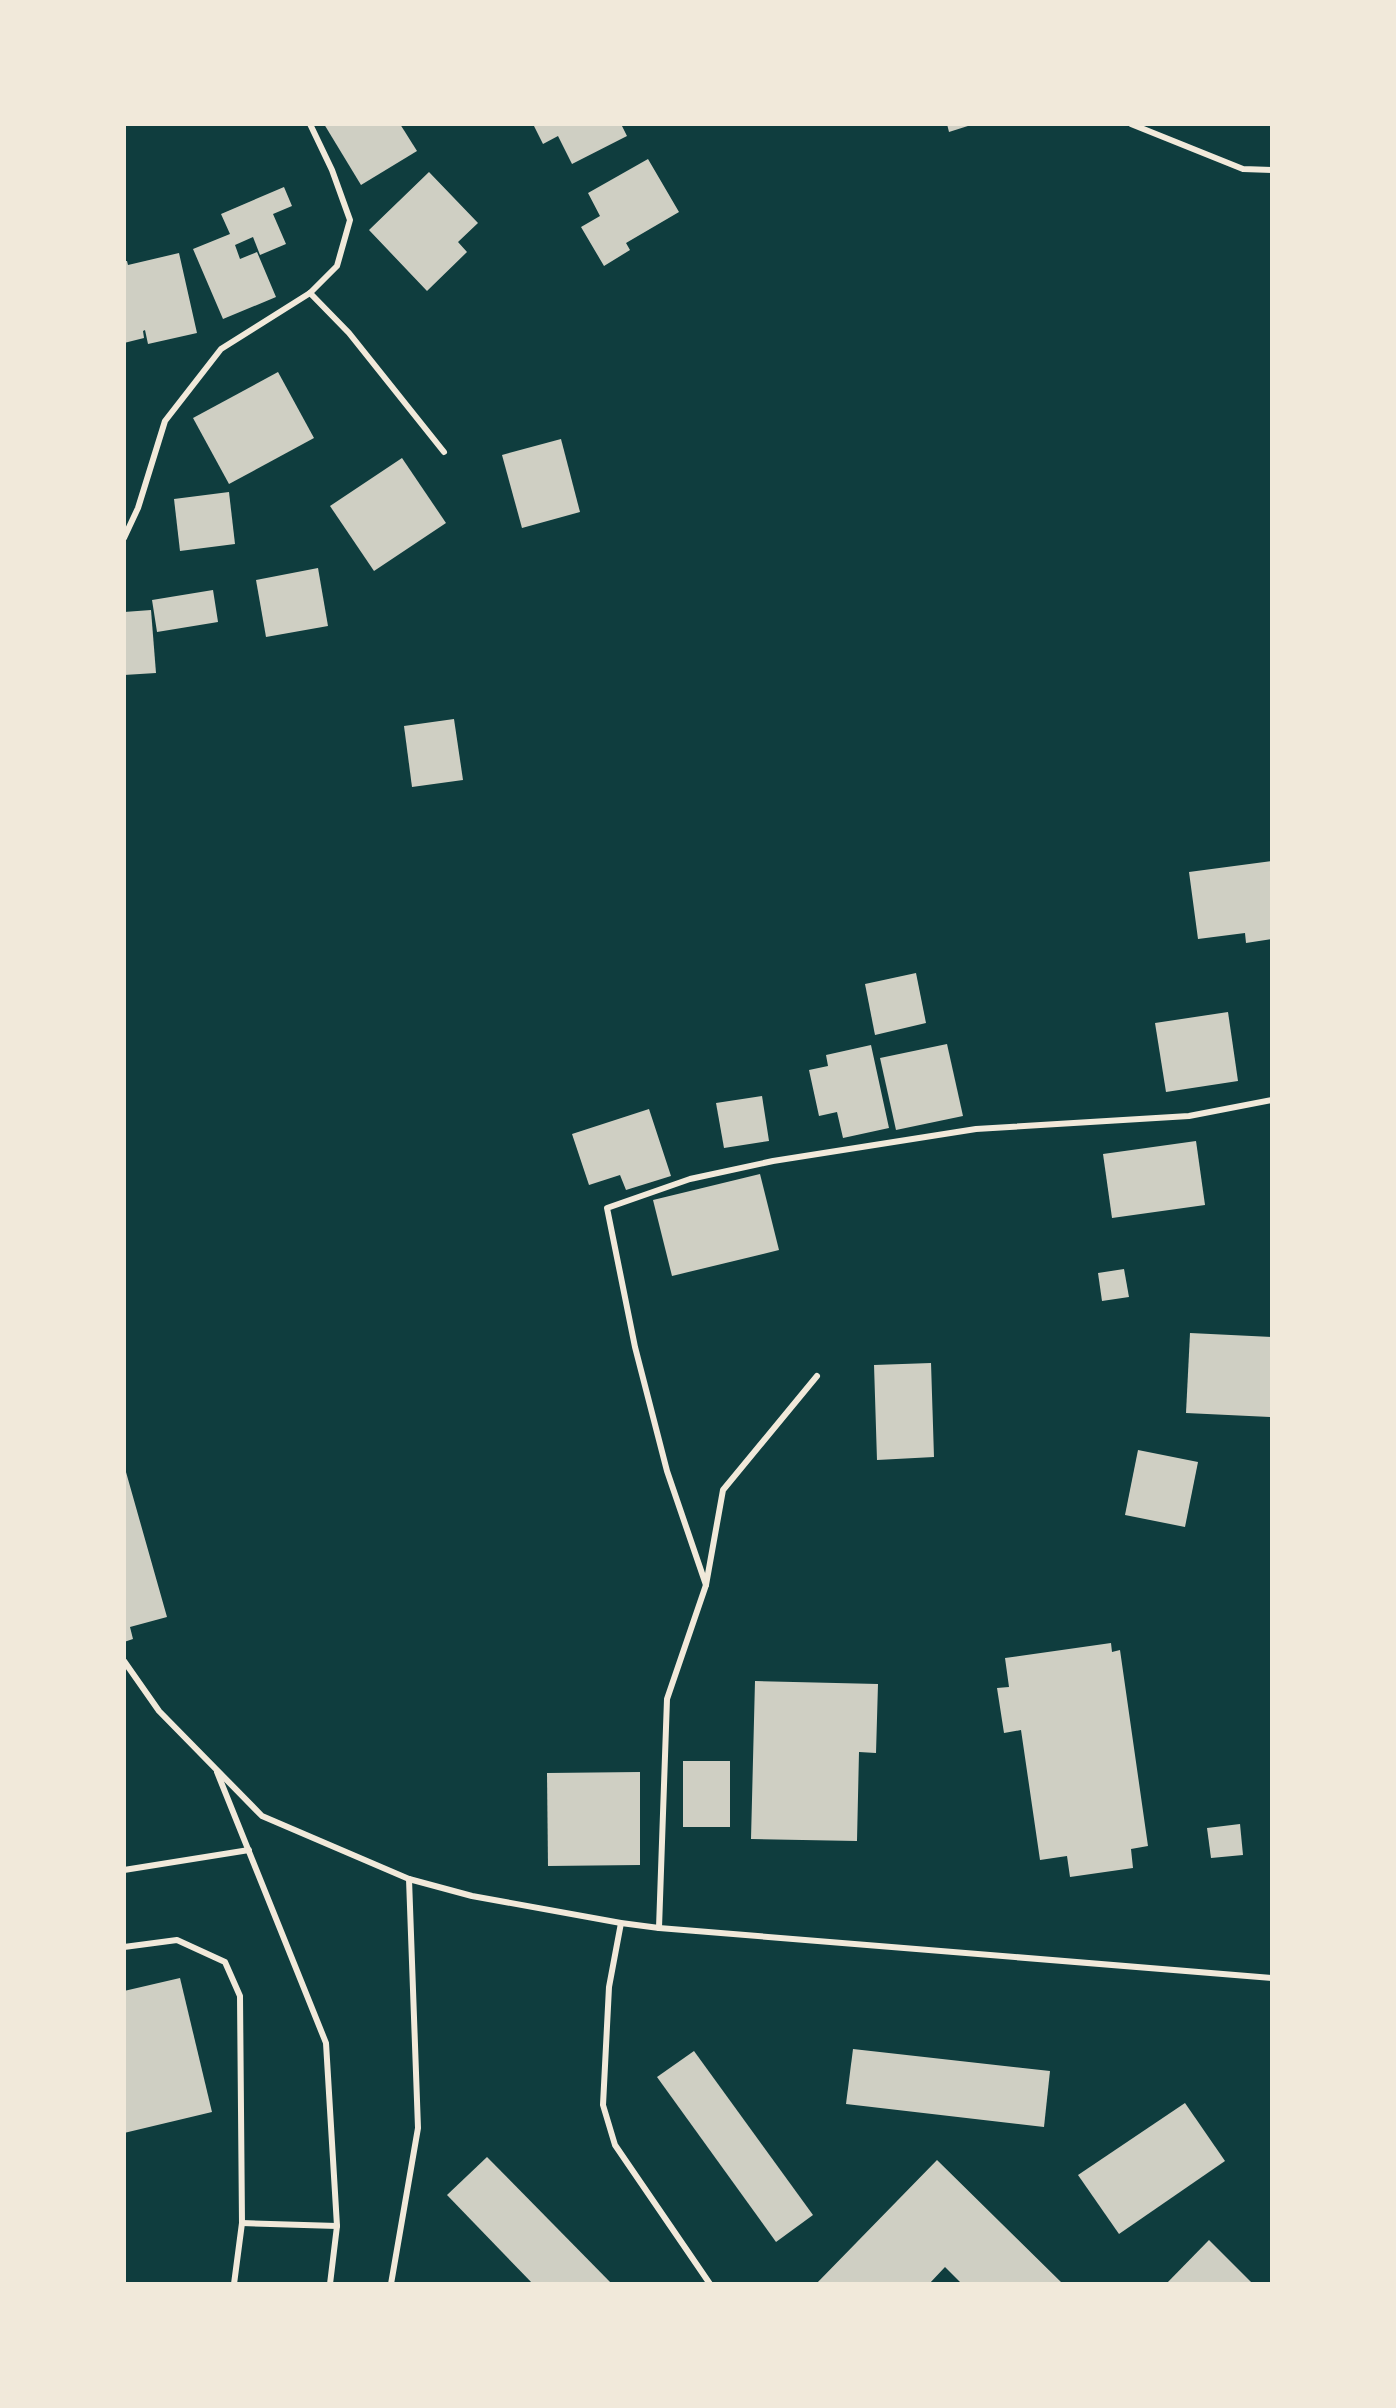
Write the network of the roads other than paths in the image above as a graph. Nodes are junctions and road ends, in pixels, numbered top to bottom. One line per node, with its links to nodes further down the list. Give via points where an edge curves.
1 (310, 124): 4 (street, via 350,220 337,266)
2 (1131, 124): 3 (street, via 1243,169)
3 (1272, 170)
4 (310, 293): 5 (street, via 349,333); 6 (street, via 221,349 165,421 138,508)
5 (444, 452)
6 (124, 538)
7 (1272, 1100): 9 (street, via 1189,1116 976,1129 773,1161 690,1179 607,1208 635,1347 667,1471)
8 (817, 1377): 9 (street, via 723,1490)
9 (706, 1585): 16 (street, via 667,1699)
10 (124, 1661): 11 (street, via 159,1712)
11 (215, 1768): 12 (street); 14 (street, via 262,1816)
12 (249, 1850): 13 (street); 20 (street, via 326,2043)
13 (124, 1870)
14 (409, 1879): 15 (street, via 472,1896); 23 (street, via 418,2128)
15 (621, 1923): 16 (street); 24 (street, via 609,1987 603,2106 615,2145)
16 (659, 1928): 18 (street)
17 (124, 1947): 19 (street, via 177,1940 225,1962 240,1996)
18 (1272, 1978)
19 (242, 2223): 20 (street); 21 (street)
20 (337, 2226): 22 (street)
21 (234, 2283)
22 (330, 2283)
23 (391, 2283)
24 (710, 2283)

